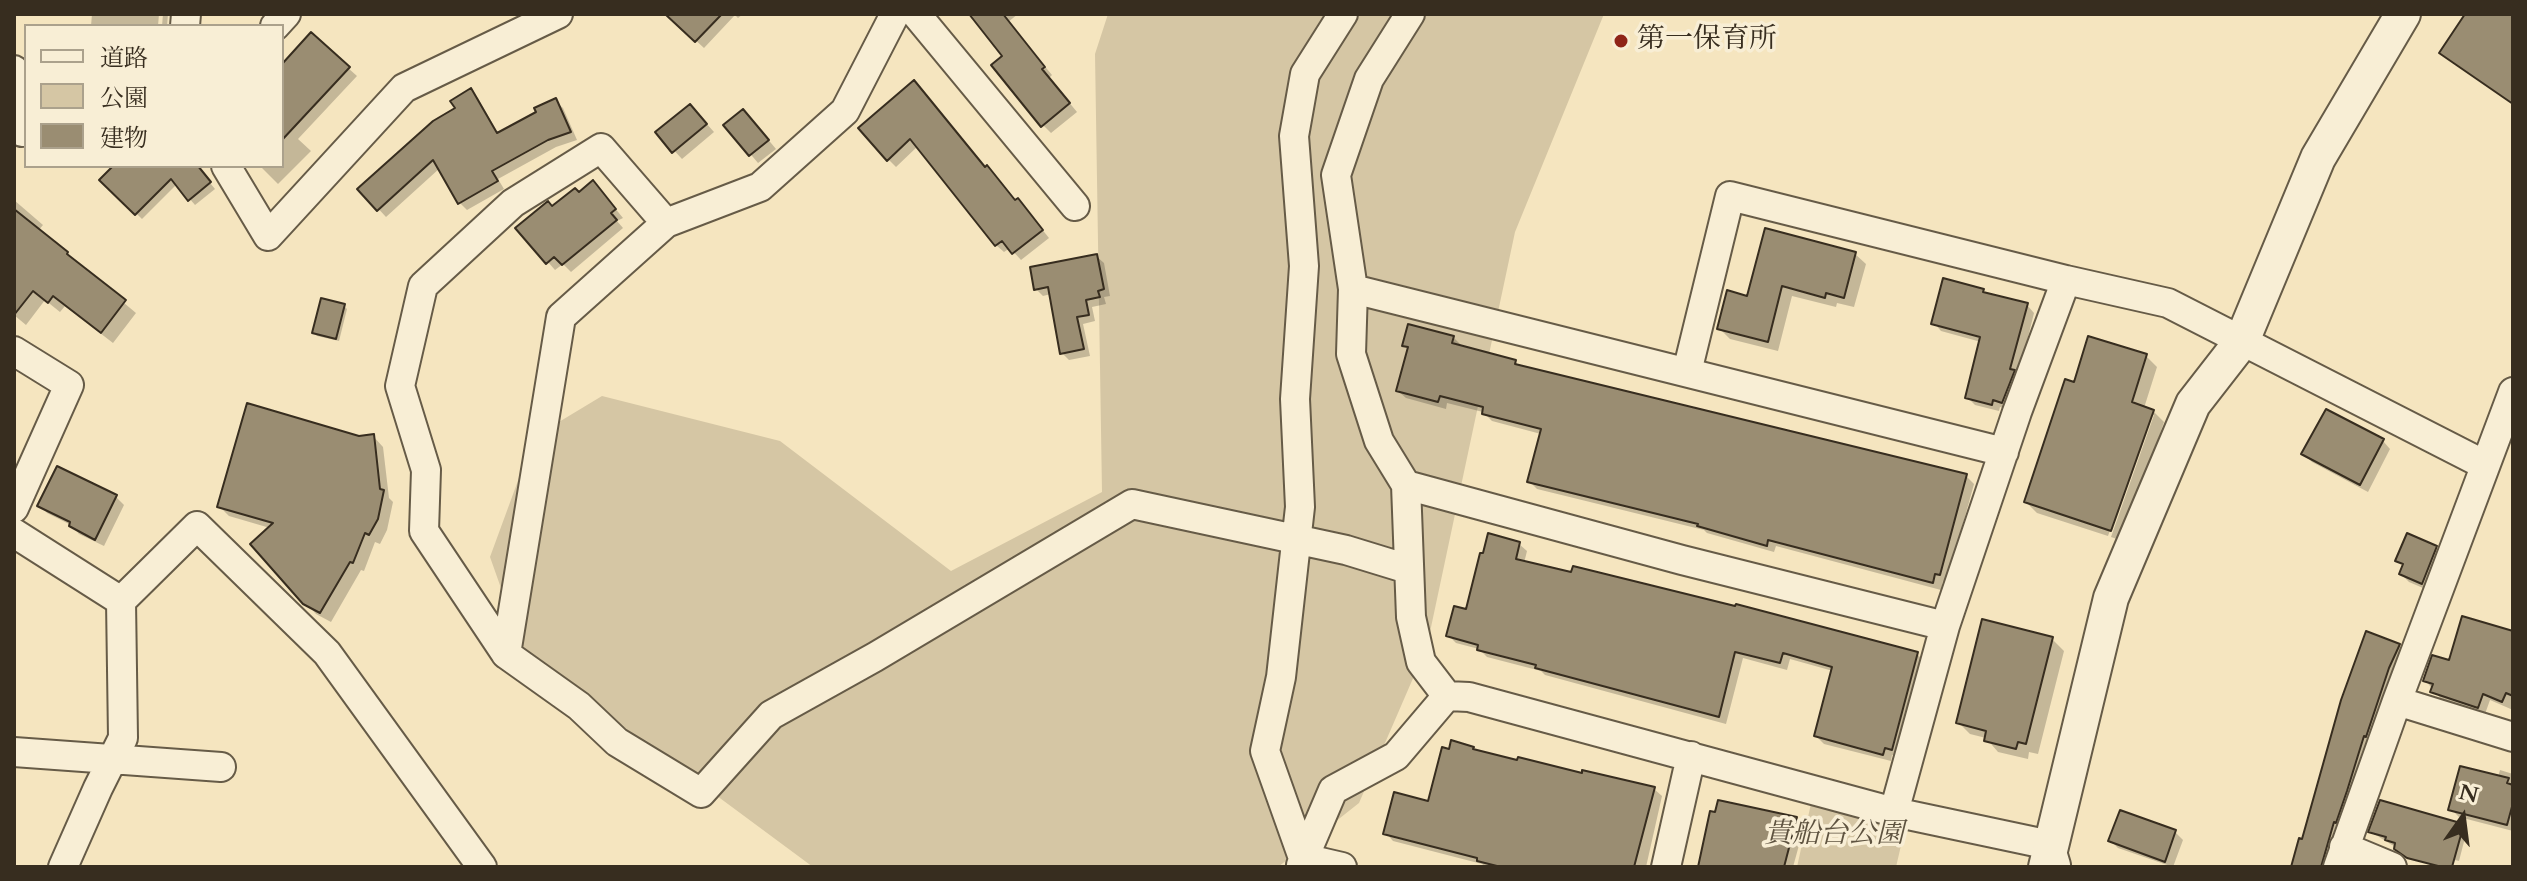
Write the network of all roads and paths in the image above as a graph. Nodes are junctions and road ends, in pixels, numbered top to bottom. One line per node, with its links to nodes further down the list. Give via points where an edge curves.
1 (558, 14): 10 (street, via 404,88 268,236)
2 (895, 14): 13 (street, via 845,111 760,187)
3 (916, 14): 12 (street)
4 (1343, 14): 9 (street, via 1305,74)
5 (1410, 14): 11 (street, via 1369,79)
6 (2403, 14): 16 (street, via 2318,158)
7 (14, 70): 8 (street)
8 (21, 133)
9 (1294, 136): 11 (street); 25 (street, via 1304,266 1295,399 1300,507)
10 (227, 168)
11 (1336, 175): 15 (street)
12 (1075, 206)
13 (666, 223): 29 (street, via 561,317); 29 (street, via 601,148 513,203 423,286 400,386 426,470 424,531)
14 (2066, 280): 16 (street, via 2168,303); 18 (street, via 1730,196); 20 (street)
15 (1353, 289): 18 (street); 22 (street, via 1351,354 1379,441)
16 (2242, 341): 21 (street); 39 (street, via 2193,404 2111,598)
17 (14, 351): 23 (street, via 69,385)
18 (1687, 372): 20 (street)
19 (2513, 392): 21 (street)
20 (2004, 452): 28 (street)
21 (2485, 465): 31 (street)
22 (1406, 485): 26 (street); 28 (street)
23 (14, 508)
24 (14, 533): 27 (street)
25 (1296, 540): 26 (street); 29 (street, via 1132,504 771,715 701,793 617,742 579,706); 40 (street, via 1281,677 1265,751)
26 (1408, 569): 30 (street, via 1421,662)
27 (121, 601): 35 (street, via 123,738); 42 (street, via 197,526 327,653)
28 (1945, 626): 37 (street)
29 (506, 654)
30 (1447, 696): 34 (street, via 1469,697); 40 (street, via 1396,756 1333,790)
31 (2397, 701): 32 (street); 38 (street)
32 (2513, 737)
33 (14, 752): 35 (street)
34 (1691, 756): 37 (street); 44 (street)
35 (112, 760): 36 (street); 41 (street)
36 (221, 767)
37 (1894, 812): 39 (street)
38 (2341, 857): 45 (street)
39 (2051, 860)
40 (1302, 862): 43 (street)
41 (63, 867)
42 (482, 867)
43 (1342, 867)
44 (1666, 867)
45 (2392, 867)

